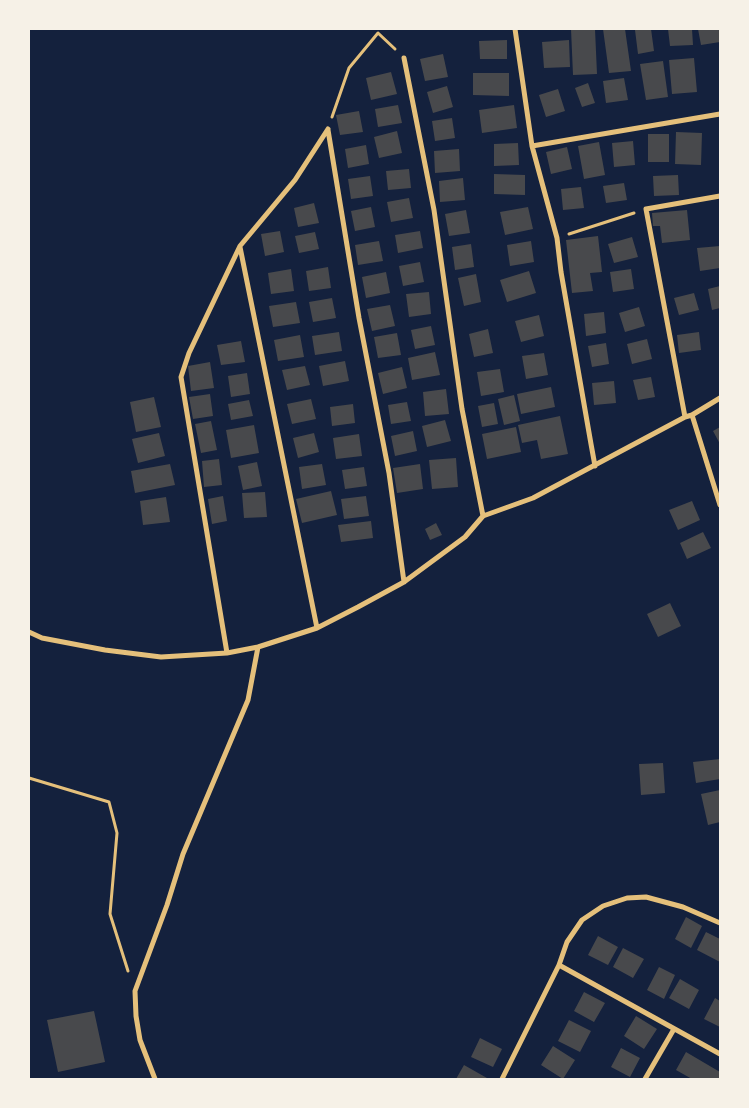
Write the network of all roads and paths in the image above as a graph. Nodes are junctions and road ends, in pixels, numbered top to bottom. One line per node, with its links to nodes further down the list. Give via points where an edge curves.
1 (515, 29): 5 (street)
2 (404, 58): 4 (path, via 378,33 349,68); 15 (street, via 434,210 462,410)
3 (720, 114): 5 (street)
4 (328, 129): 9 (street, via 295,180); 16 (street, via 389,473)
5 (532, 146): 8 (street)
6 (720, 196): 7 (street)
7 (646, 209): 8 (path); 12 (street)
8 (556, 238): 13 (street)
9 (240, 246): 17 (street); 20 (street, via 189,353 181,378)
10 (720, 398): 11 (street)
11 (692, 415): 12 (street); 14 (street)
12 (685, 417): 13 (street)
13 (596, 466): 15 (street, via 533,498)
14 (720, 505)
15 (483, 516): 16 (street, via 465,537)
16 (404, 582): 17 (street)
17 (316, 628): 19 (street)
18 (29, 632): 20 (street, via 42,638 105,650 161,657)
19 (258, 648): 20 (street); 24 (street, via 248,700 183,854)
20 (227, 653)
21 (29, 778): 24 (path, via 109,802 117,833 110,914)
22 (720, 923): 23 (street, via 683,907 646,897 626,898 603,906 582,920 567,942)
23 (559, 965): 25 (street); 28 (street)
24 (135, 991): 27 (street, via 140,1040)
25 (674, 1029): 26 (street); 29 (street)
26 (720, 1054)
27 (154, 1079)
28 (502, 1079)
29 (645, 1079)

